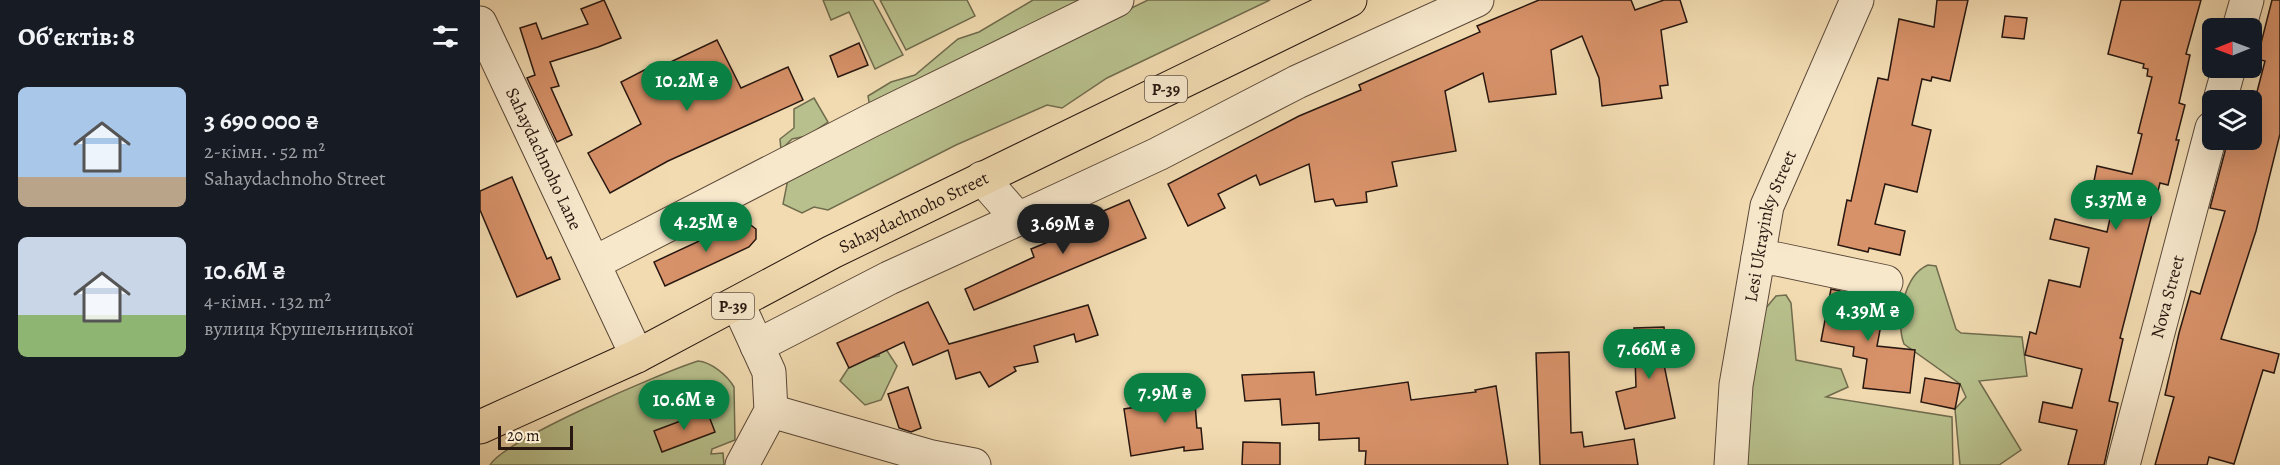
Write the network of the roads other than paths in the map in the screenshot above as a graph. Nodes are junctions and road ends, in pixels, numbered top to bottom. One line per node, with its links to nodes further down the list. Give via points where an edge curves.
1 (1118, 0): 12 (street, via 870,121)
2 (1350, 0): 9 (main road, Sahaydachnoho Street / Р-39)
3 (1477, 0): 10 (street, via 1297,82 1139,163)
4 (1857, 0): 11 (street, Lesi Ukrayinky Street, via 1767,206)
5 (2247, 0): 6 (street)
6 (2242, 18)
7 (480, 22): 12 (street, Sahaydachnoho Lane)
8 (2206, 150): 22 (street, Nova Street)
9 (982, 178): 10 (street); 14 (main road, Sahaydachnoho Street / Р-39, via 832,252)
10 (1018, 219): 15 (street, via 889,278)
11 (1758, 258): 13 (street); 21 (street, Lesi Ukrayinky Street, via 1736,385)
12 (594, 263): 16 (street, Sahaydachnoho Lane)
13 (1886, 282)
14 (738, 304): 15 (street); 16 (main road, Sahaydachnoho Street / Р-39)
15 (757, 346): 17 (street, via 769,372)
16 (637, 356): 18 (main road, Sahaydachnoho Street / Р-39)
17 (771, 411): 19 (street); 20 (street, via 932,457)
18 (480, 427)
19 (742, 465)
20 (974, 465)
21 (1731, 465)
22 (2123, 465)

